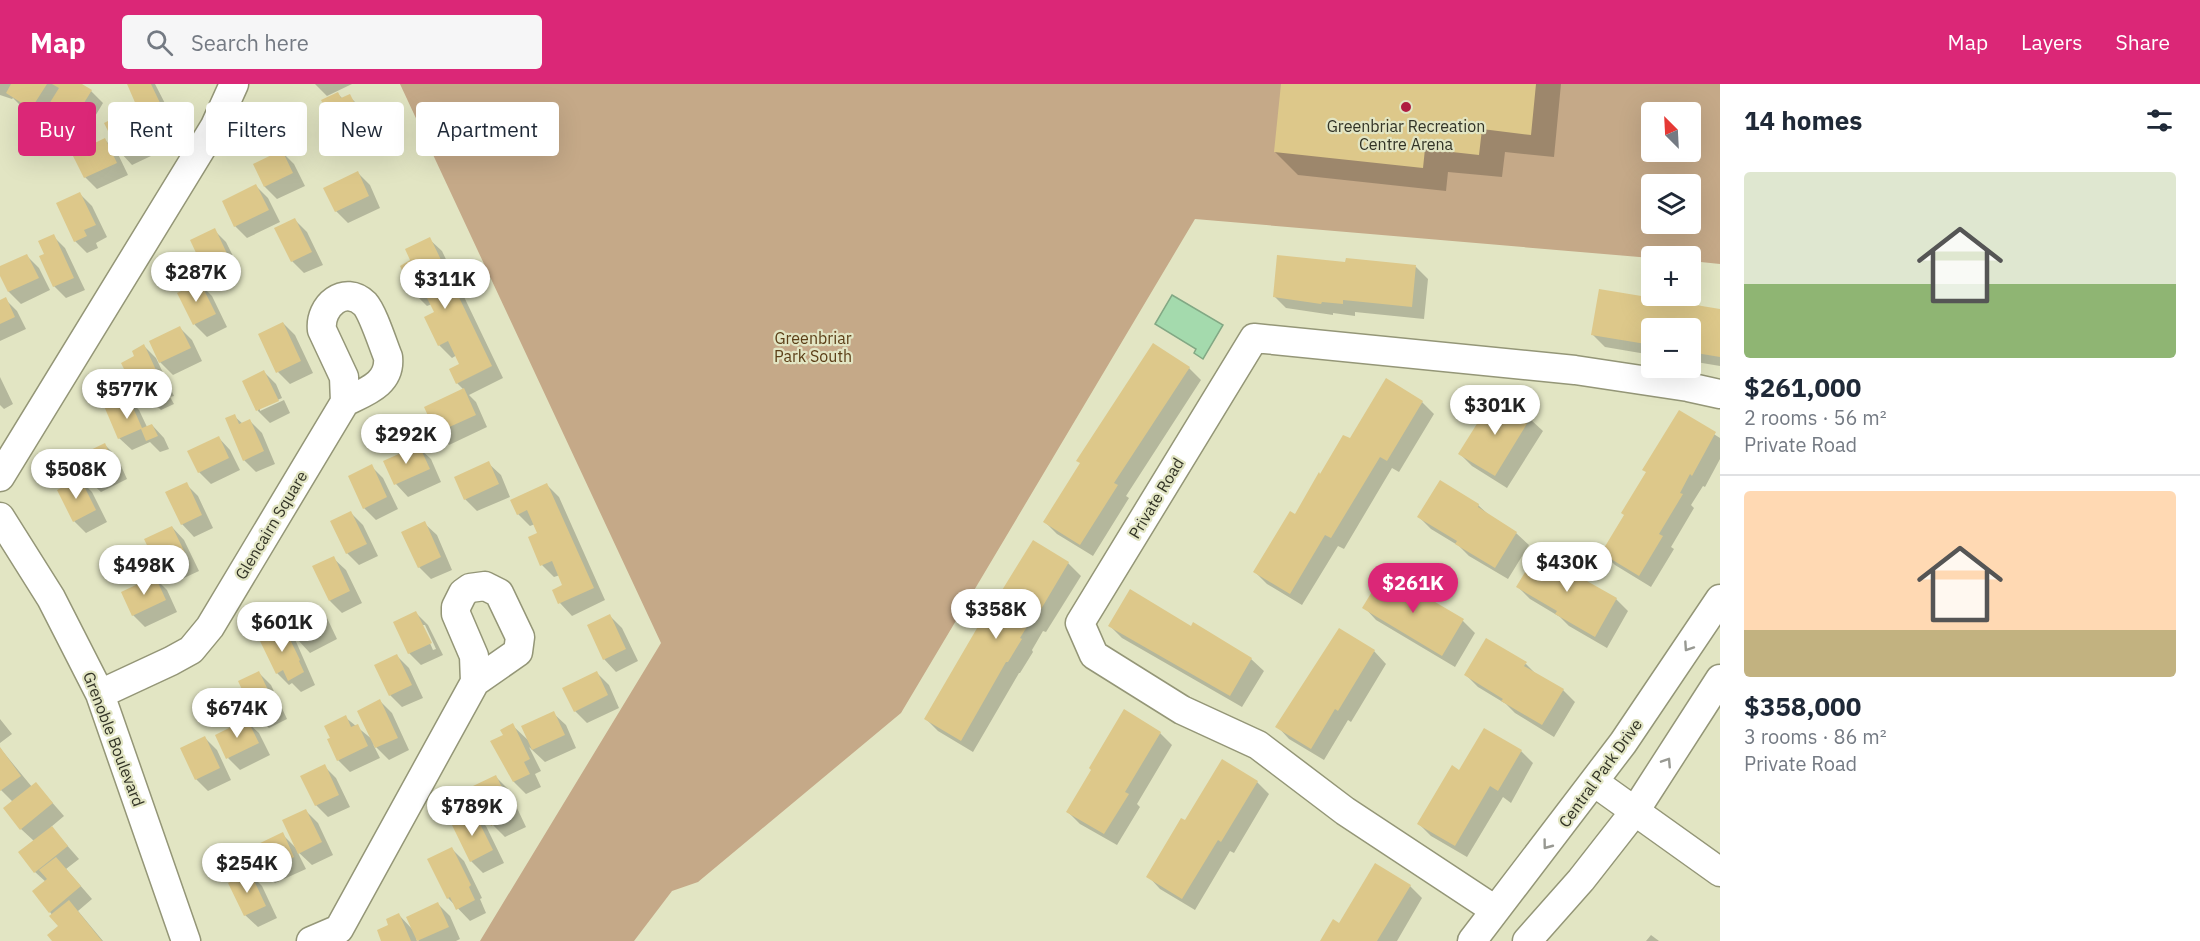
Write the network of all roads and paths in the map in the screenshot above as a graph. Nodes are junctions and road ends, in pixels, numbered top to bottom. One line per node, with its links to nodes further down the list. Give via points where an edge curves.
1 (234, 84): 4 (street, via 214,126)
2 (1720, 394): 13 (street, Private Road, via 1575,370 1254,338 1080,623 1094,655 1182,710 1258,745 1345,811)
3 (345, 402): 9 (street, Glencairn Square, via 210,627 191,650)
4 (0, 477)
5 (0, 518): 9 (street, Grenoble Boulevard, via 51,598)
6 (1720, 598): 10 (street, Central Park Drive, one-way to 10)
7 (1720, 679): 11 (street, one-way to 7)
8 (475, 682): 15 (street, via 339,929)
9 (100, 694): 14 (street, Grenoble Boulevard)
10 (1594, 782): 11 (street); 13 (street, Central Park Drive, one-way to 13)
11 (1635, 811): 12 (street); 17 (street)
12 (1720, 872)
13 (1495, 910): 16 (street, Central Park Drive)
14 (186, 941)
15 (311, 941)
16 (1472, 941)
17 (1527, 941)

